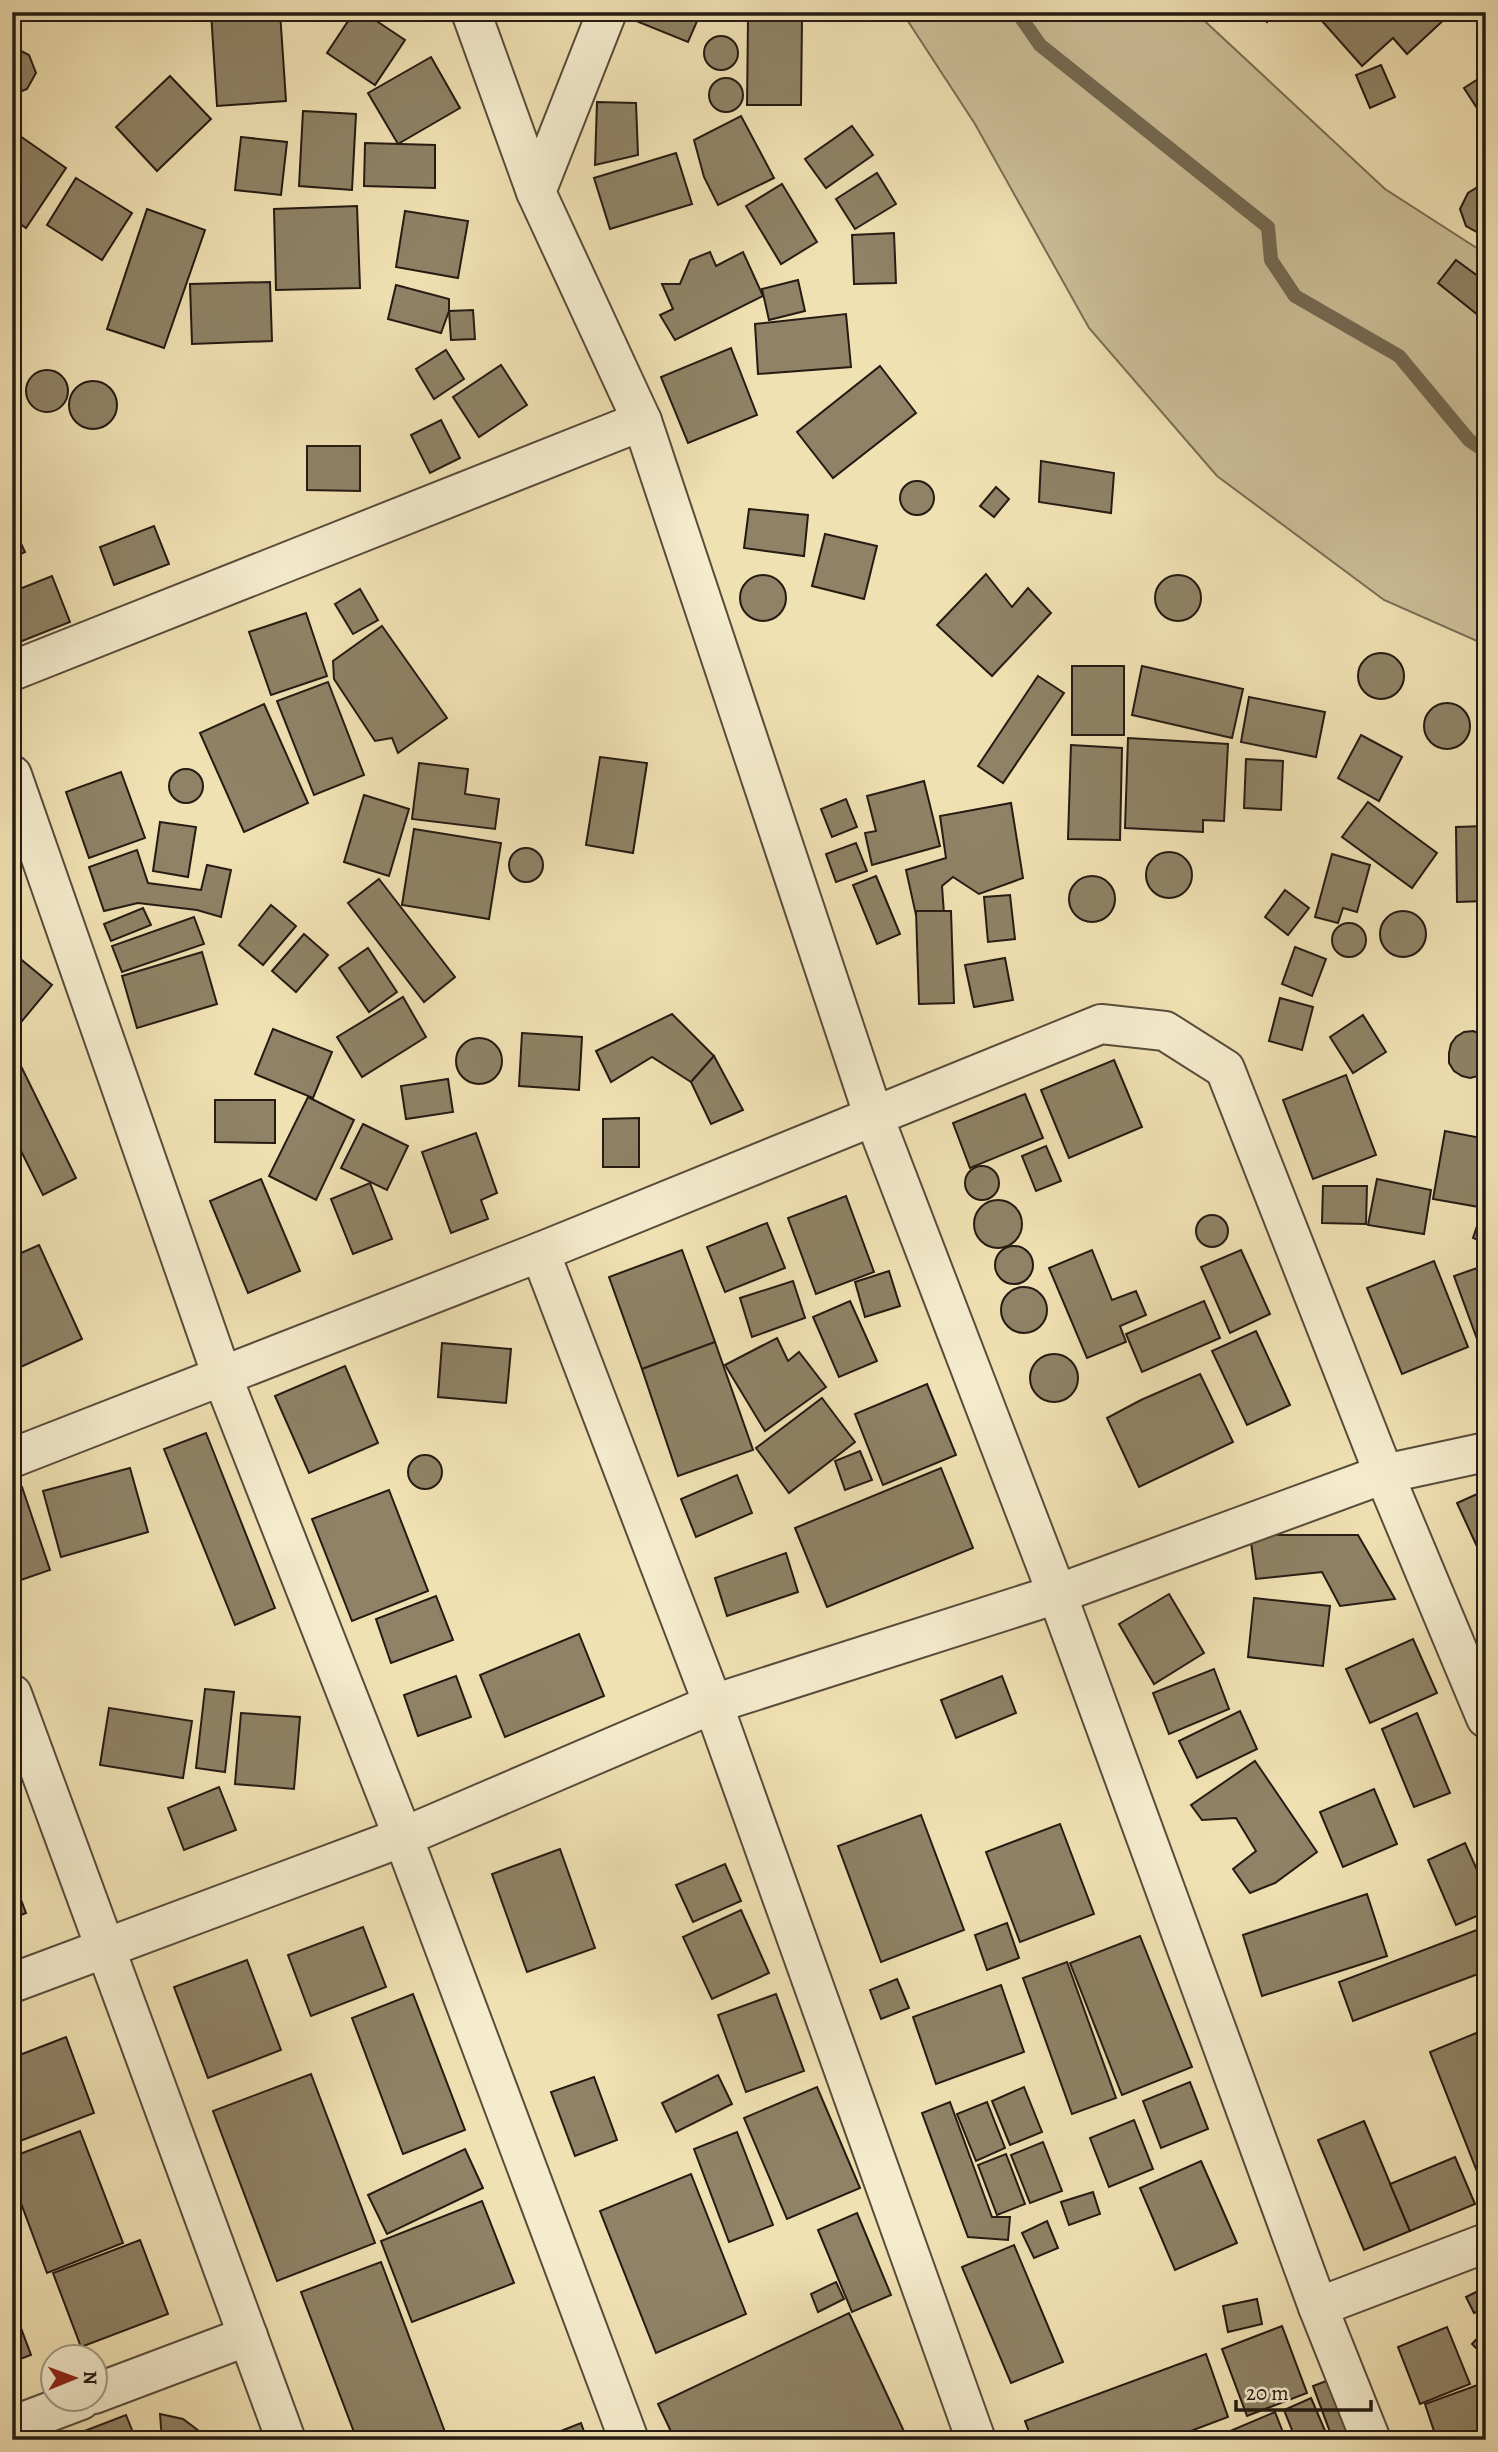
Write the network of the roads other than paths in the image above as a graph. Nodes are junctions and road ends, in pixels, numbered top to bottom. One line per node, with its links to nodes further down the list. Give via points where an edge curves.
1 (471, 12): 3 (street)
2 (607, 12): 3 (street)
3 (536, 192): 4 (street)
4 (642, 421): 5 (street); 7 (street)
5 (12, 671)
6 (12, 775): 9 (street)
7 (874, 1117): 8 (street); 12 (street, via 1101,1024 1166,1031 1226,1069); 13 (street)
8 (540, 1252): 9 (street); 15 (street)
9 (222, 1376): 11 (street); 17 (street)
10 (1486, 1452): 12 (street)
11 (12, 1458)
12 (1384, 1474): 13 (street); 16 (street)
13 (1057, 1594): 15 (street); 21 (street)
14 (12, 1693): 18 (street)
15 (713, 1704): 17 (street); 28 (street)
16 (1486, 1718)
17 (403, 1837): 18 (street); 27 (street)
18 (106, 1947): 19 (street); 22 (street)
19 (12, 1983)
20 (1486, 2243): 21 (street)
21 (1318, 2306): 29 (street)
22 (248, 2336): 23 (street); 26 (street)
23 (108, 2389)
24 (42, 2414): 25 (street)
25 (12, 2426)
26 (286, 2440)
27 (629, 2440)
28 (976, 2440)
29 (1371, 2440)

